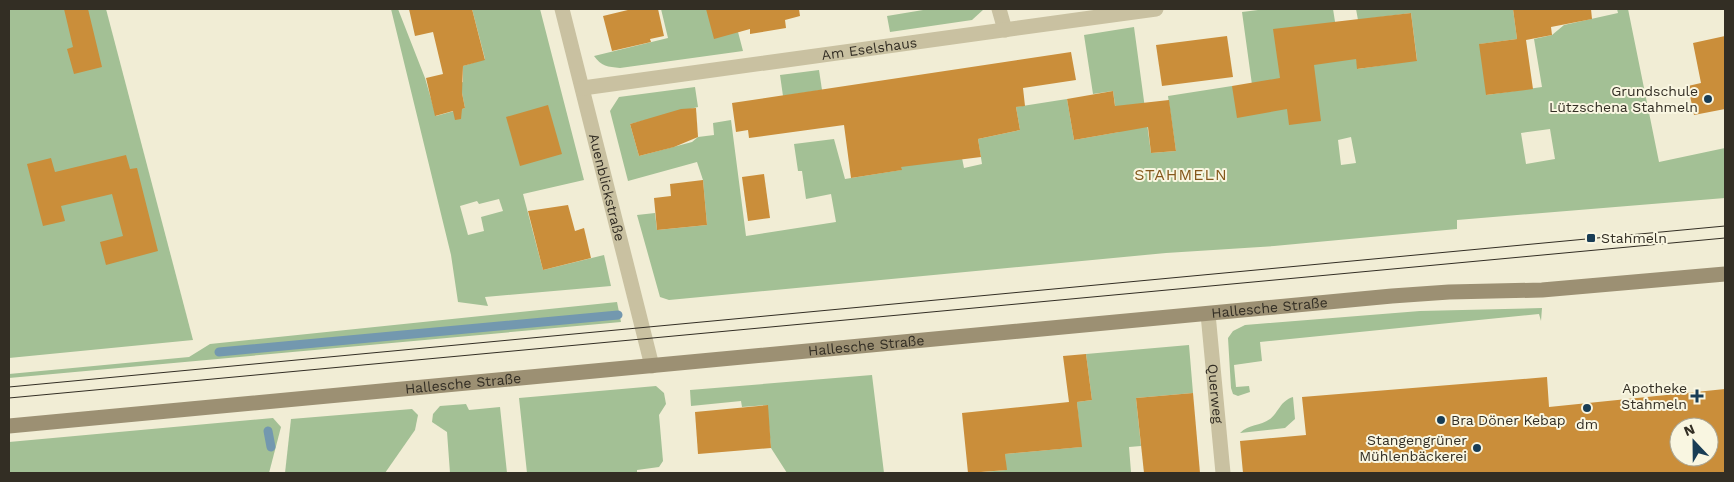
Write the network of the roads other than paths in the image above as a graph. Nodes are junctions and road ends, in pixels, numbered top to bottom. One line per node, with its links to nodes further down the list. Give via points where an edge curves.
1 (562, 9): 5 (street, Auenblickstraße)
2 (999, 9): 4 (street)
3 (1156, 9): 4 (street, Am Eselshaus)
4 (1004, 30): 5 (street, Am Eselshaus)
5 (583, 88): 8 (street, Auenblickstraße)
6 (1725, 274): 7 (street, Hallesche Straße, via 1542,290 1449,292)
7 (1208, 314): 8 (street, Hallesche Straße); 10 (street, Querweg)
8 (652, 366): 9 (street, Hallesche Straße)
9 (9, 426)
10 (1223, 473)

